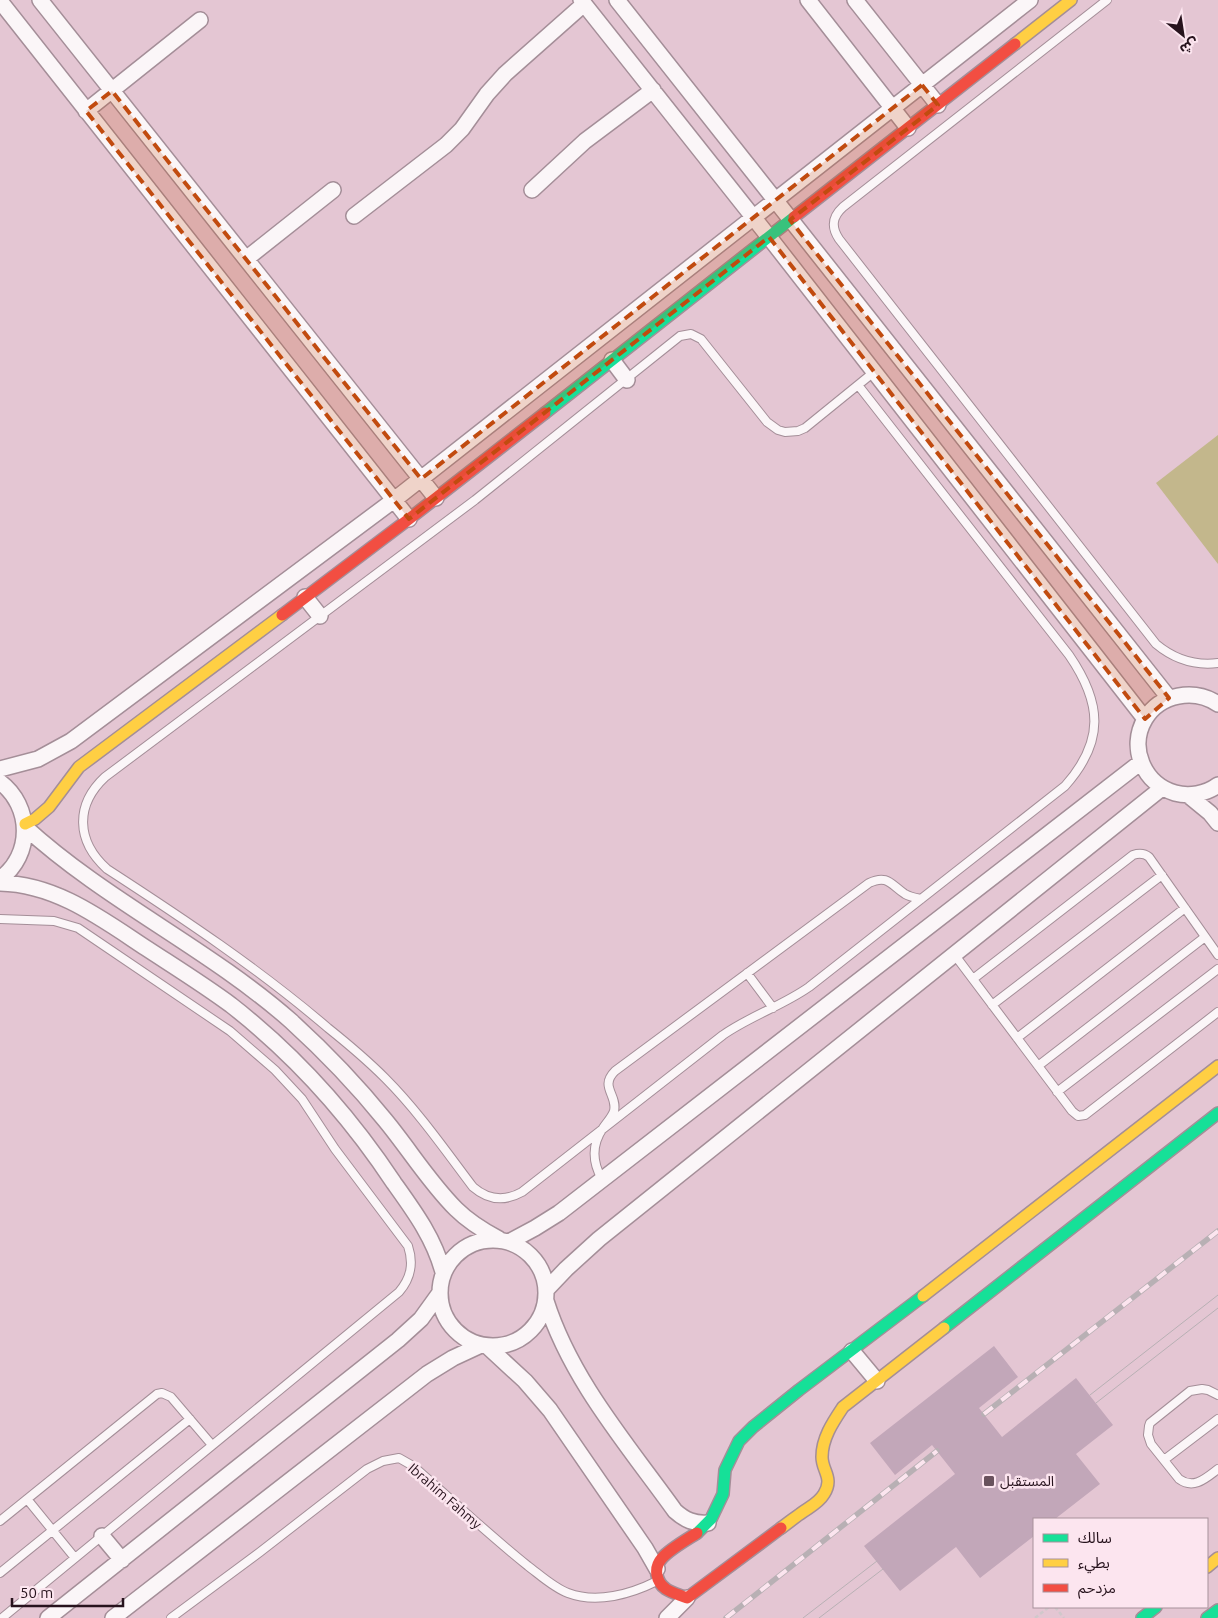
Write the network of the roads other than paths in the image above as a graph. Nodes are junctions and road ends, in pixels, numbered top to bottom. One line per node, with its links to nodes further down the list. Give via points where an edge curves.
1 (40, 0): 13 (street)
2 (617, 0): 20 (street)
3 (808, 0): 15 (street)
4 (856, 0): 11 (street)
5 (1030, 0): 11 (street)
6 (1071, 0): 14 (main road)
7 (1106, 0): 36 (lane, via 843,206 835,216 833,228 839,240 1156,644 1165,652 1186,661)
8 (0, 1): 16 (street)
9 (583, 2): 12 (street); 21 (street, via 499,80 466,124 446,144)
10 (200, 20): 13 (street)
11 (922, 85): 14 (street); 15 (street)
12 (653, 90): 19 (street, via 585,141); 22 (street)
13 (112, 91): 16 (street); 25 (street)
14 (938, 105): 17 (main road)
15 (893, 108): 17 (street); 20 (street)
16 (86, 111): 32 (street)
17 (908, 128): 23 (main road)
18 (333, 190): 25 (street)
19 (532, 190)
20 (775, 201): 22 (street); 23 (street)
21 (354, 216)
22 (753, 218): 24 (street); 30 (street)
23 (790, 220): 24 (main road); 37 (street)
24 (769, 237): 26 (main road); 27 (street)
25 (246, 259): 30 (street)
26 (612, 360): 28 (street); 31 (main road)
27 (874, 372): 29 (lane); 39 (street)
28 (627, 380): 29 (lane, via 680,336 691,334 704,343 767,422 784,432 804,428); 35 (lane)
29 (858, 385): 51 (lane, via 1069,655 1085,681 1095,710 1091,744 1085,759 1066,786)
30 (421, 479): 31 (street); 32 (street)
31 (436, 498): 33 (main road)
32 (394, 500): 33 (street); 41 (street, via 72,741 38,759)
33 (409, 519): 34 (main road)
34 (305, 597): 35 (street); 47 (main road, via 79,768 66,781 47,811)
35 (320, 616): 68 (lane, via 97,785 83,817 84,835 91,852 107,869 250,965 352,1048 405,1099 480,1193 496,1199 514,1196)
36 (1218, 663)
37 (1169, 698): 38 (street, via 1185,694 1202,696); 39 (street)
38 (1218, 703)
39 (1144, 720): 40 (street, via 1139,733)
40 (1140, 762): 44 (street); 69 (street)
41 (0, 769)
42 (0, 782): 47 (street, via 15,797)
43 (1218, 785): 45 (street, via 1202,793)
44 (1162, 788): 45 (street); 55 (street)
45 (1188, 795): 46 (street)
46 (1218, 823)
47 (25, 825): 49 (street, via 17,860); 70 (street, via 96,884 224,968 289,1020 367,1099 457,1210 477,1226)
48 (1162, 875): 52 (lane); 59 (lane, via 1146,855 1133,855); 60 (lane)
49 (0, 879)
50 (0, 883): 71 (street, via 39,888 95,914 209,989 272,1040 311,1077 364,1138 423,1224)
51 (921, 899): 58 (lane, via 907,895 892,882 874,880); 61 (lane, via 809,986)
52 (1185, 908): 54 (lane); 63 (lane)
53 (0, 919): 80 (lane, via 54,921 78,928 246,1043 302,1099 334,1149 408,1246 412,1266 410,1276 399,1292)
54 (1205, 937): 56 (lane); 64 (lane)
55 (954, 954): 59 (lane); 73 (street, via 599,1239 566,1269)
56 (1218, 955)
57 (1218, 969): 66 (lane)
58 (747, 973): 61 (lane); 68 (lane, via 611,1075 608,1086 614,1111)
59 (972, 979): 60 (lane)
60 (992, 1005): 63 (lane)
61 (773, 1008): 68 (lane, via 723,1035)
62 (1218, 1012): 66 (lane, via 1085,1115 1074,1114)
63 (1017, 1038): 64 (lane)
64 (1038, 1066): 66 (lane)
65 (1218, 1066): 75 (main road)
66 (1058, 1092)
67 (1218, 1113): 76 (main road)
68 (602, 1130): 69 (lane, via 594,1158)
69 (602, 1179): 70 (street, via 547,1221)
70 (504, 1240): 71 (street, via 472,1243 460,1250); 73 (street, via 519,1246 535,1260 543,1274)
71 (443, 1272): 72 (street)
72 (439, 1294): 74 (street, via 441,1308 456,1332); 90 (street, via 410,1330)
73 (546, 1295): 74 (street, via 538,1320 526,1335 514,1342); 85 (street, via 566,1350 582,1380 675,1511 687,1520)
74 (484, 1345): 93 (street, via 520,1376 550,1410 645,1548); 99 (street, via 427,1374)
75 (852, 1351): 76 (street); 85 (main road, via 739,1441 725,1470 720,1503)
76 (877, 1381): 94 (main road, via 843,1407 829,1429 822,1461 828,1476 820,1500)
77 (1218, 1395): 81 (lane, via 1202,1389 1190,1391 1150,1423 1149,1440)
78 (190, 1419): 80 (lane); 83 (lane, via 171,1397 157,1394); 86 (lane)
79 (1218, 1419): 81 (lane)
80 (212, 1446): 87 (lane)
81 (1164, 1460): 82 (lane, via 1179,1480 1188,1484 1198,1483)
82 (1218, 1469)
83 (27, 1498): 84 (lane); 86 (lane)
84 (0, 1521)
85 (708, 1523): 93 (main road, via 661,1559)
86 (53, 1530): 88 (lane); 92 (lane)
87 (102, 1536): 88 (lane); 90 (street)
88 (76, 1558): 97 (lane)
89 (1218, 1558): 91 (main road)
90 (122, 1560): 98 (street)
91 (1208, 1566)
92 (0, 1572)
93 (658, 1574): 94 (main road, via 660,1584 667,1590); 100 (lane, Ibrahim Fahmy, via 631,1592 616,1596 568,1593 492,1538 413,1466 399,1458 367,1469)
94 (687, 1598): 101 (street)
95 (1155, 1608): 102 (main road)
96 (1218, 1610): 103 (main road)
97 (2, 1618)
98 (48, 1618)
99 (113, 1618)
100 (171, 1618)
101 (667, 1618)
102 (1142, 1618)
103 (1207, 1618)

